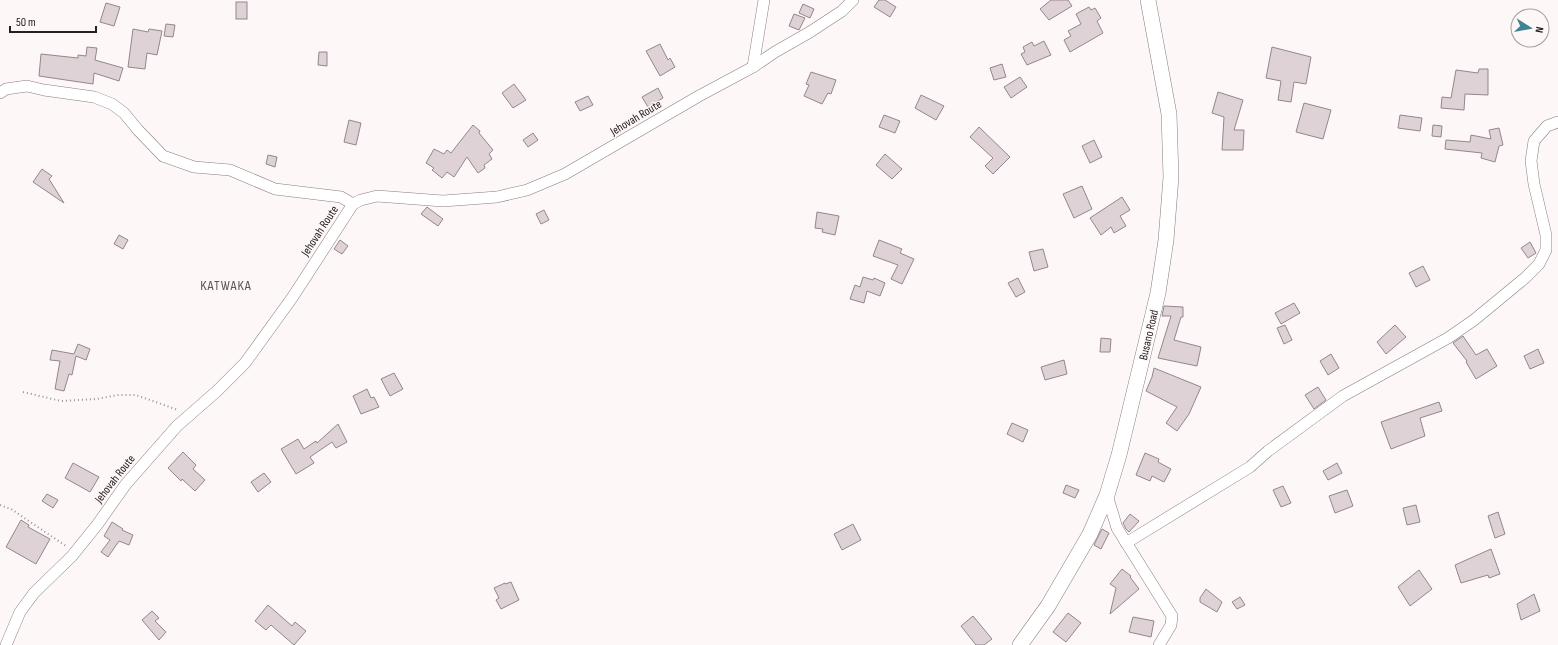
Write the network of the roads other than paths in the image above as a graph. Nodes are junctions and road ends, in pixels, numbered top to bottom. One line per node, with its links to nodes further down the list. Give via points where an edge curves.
1 (764, 0): 4 (street)
2 (854, 0): 4 (street, Jehovah Route, via 842,11)
3 (1148, 0): 8 (street, Busano Road, via 1169,114 1169,211 1158,293 1121,448)
4 (753, 67): 7 (street, Jehovah Route, via 565,174 528,190 497,197 443,201 377,196)
5 (0, 93): 7 (street, via 6,89 27,86 94,97 112,104 124,113 163,156 194,167 230,170 275,189 341,197)
6 (1558, 122): 9 (street, via 1547,126 1534,141 1531,161 1546,235 1546,250 1539,264 1525,278 1448,338 1343,396 1250,467)
7 (353, 204): 10 (street, Jehovah Route, via 292,298 249,357 217,391 177,426 126,484 76,551 34,593 20,612)
8 (1107, 495): 9 (street, via 1117,528); 11 (street, Busano Road, via 1086,541 1048,606)
9 (1126, 543): 12 (street, via 1172,616 1171,625)
10 (6, 645)
11 (1020, 645)
12 (1159, 645)

